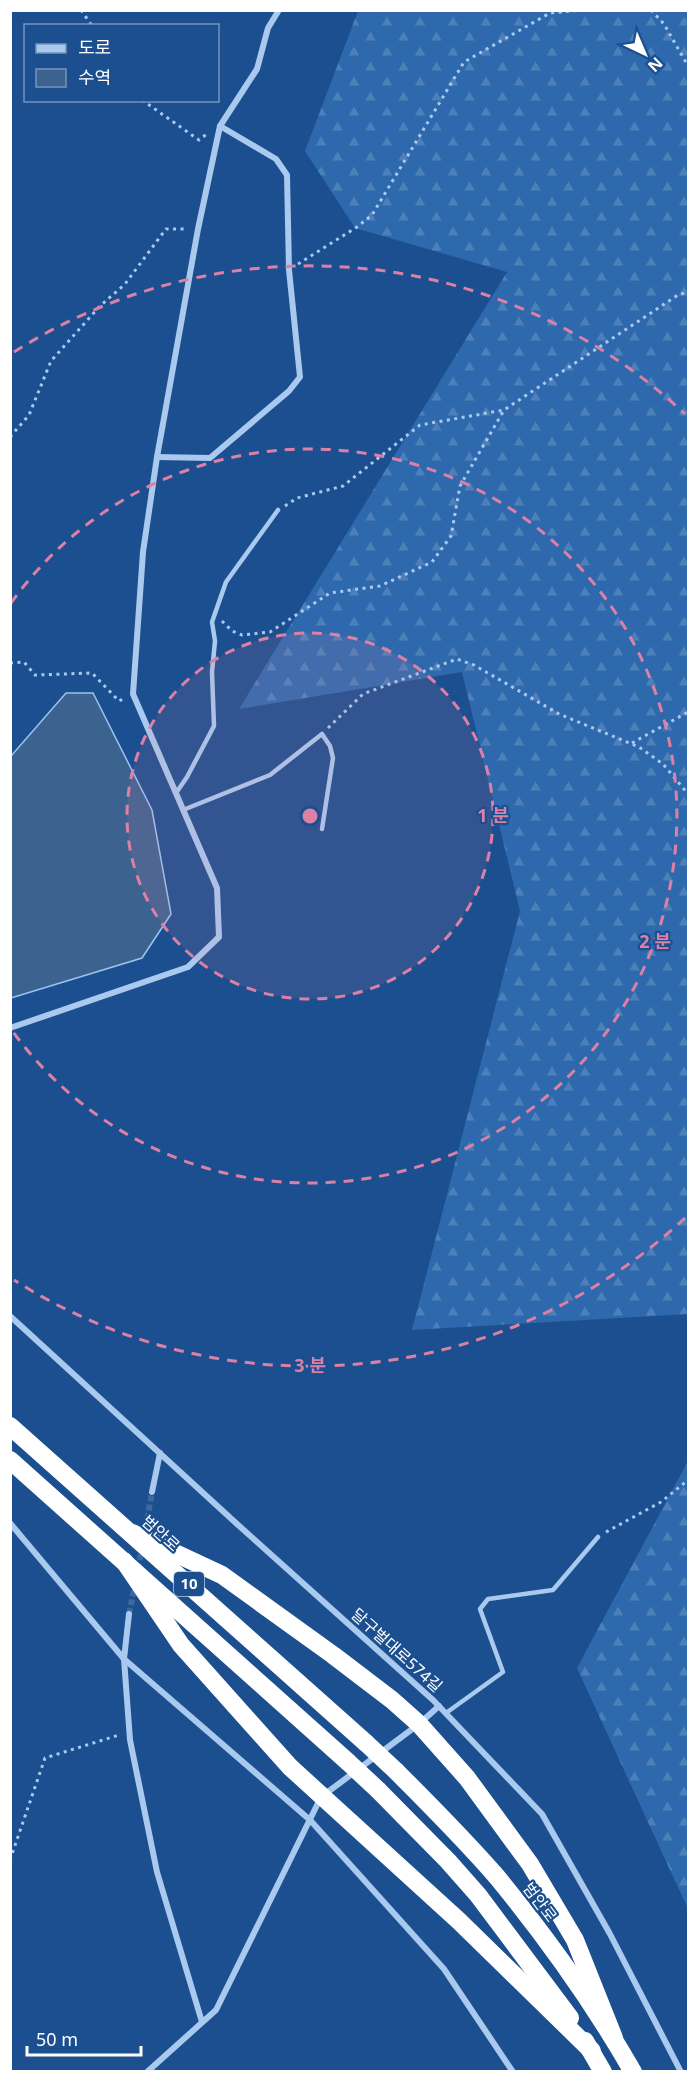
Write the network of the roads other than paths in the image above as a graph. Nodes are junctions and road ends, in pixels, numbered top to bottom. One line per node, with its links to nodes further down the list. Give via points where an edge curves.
1 (279, 10): 2 (street, via 268,28 257,69)
2 (220, 126): 3 (street); 3 (street, via 276,159 287,175 289,270 300,378 210,458)
3 (157, 457): 5 (street, via 143,552 133,694)
4 (278, 510): 5 (lane, via 226,582 212,622 214,726)
5 (176, 793): 6 (street)
6 (183, 810): 7 (lane, via 270,775 322,734 333,758); 8 (street, via 218,888 219,937 188,967)
7 (322, 829)
8 (10, 1028)
9 (10, 1316): 11 (street, 달구벌대로574길)
10 (10, 1426): 15 (highway, 범안로 / 10)
11 (160, 1453): 13 (street); 20 (street, 달구벌대로574길)
12 (10, 1460): 17 (highway, 10)
13 (152, 1492)
14 (10, 1523): 19 (street)
15 (132, 1533): 22 (highway, via 222,1575 342,1661); 26 (highway, 범안로 / 10, bridge, via 366,1743 467,1844 498,1879)
16 (598, 1537): 21 (lane, via 553,1590 489,1599 480,1609 503,1672)
17 (124, 1561): 23 (highway, via 181,1645); 27 (highway, 10, bridge, via 348,1762 448,1861 478,1895)
18 (129, 1614): 19 (street)
19 (124, 1659): 24 (street); 25 (street, via 129,1732 157,1872)
20 (439, 1706): 21 (street, 달구벌대로574길); 22 (street)
21 (446, 1713): 32 (street, 달구벌대로574길, via 542,1814)
22 (419, 1724): 23 (street); 26 (highway, via 467,1778 530,1864 575,1940)
23 (321, 1797): 24 (street); 27 (highway, via 380,1847)
24 (310, 1820): 25 (street, via 216,2010); 29 (street, via 444,1969)
25 (202, 2022): 28 (street)
26 (614, 2038): 31 (highway, 범안로 / 10)
27 (592, 2051): 30 (highway, 10)
28 (147, 2072)
29 (513, 2072)
30 (603, 2072)
31 (633, 2072)
32 (681, 2072)

